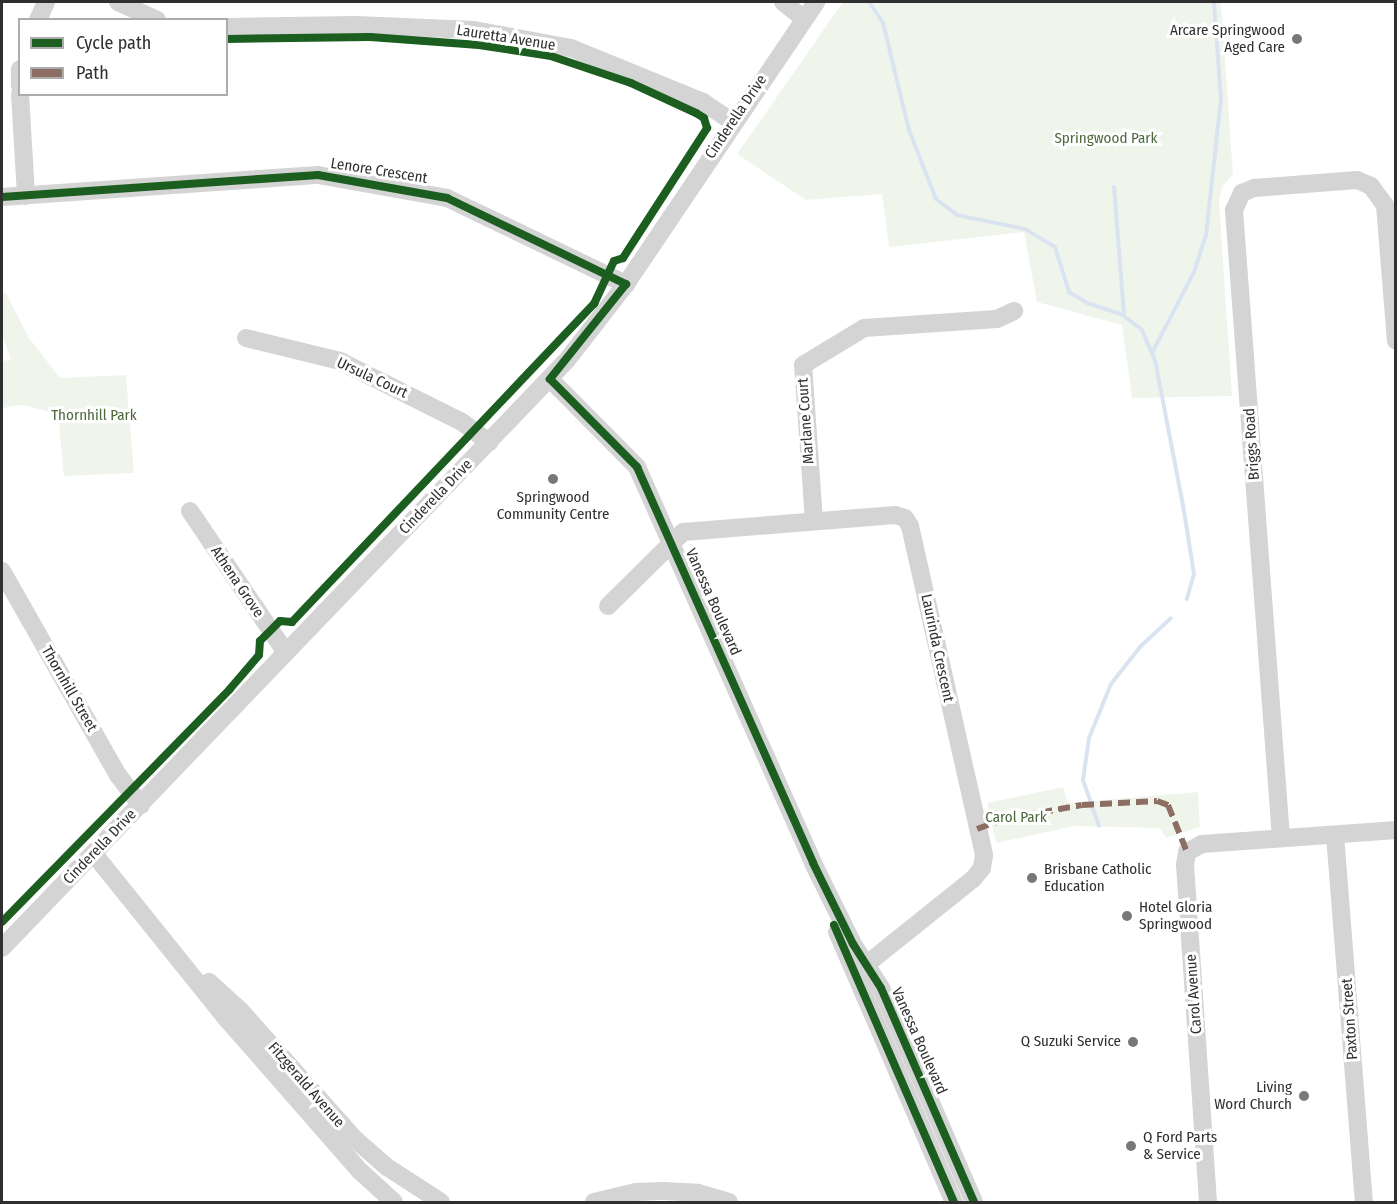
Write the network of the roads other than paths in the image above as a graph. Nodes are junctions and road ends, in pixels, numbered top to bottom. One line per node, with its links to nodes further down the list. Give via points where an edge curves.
1 (46, 2): 5 (street)
2 (118, 2): 6 (street)
3 (783, 2): 7 (street)
4 (816, 2): 7 (street, Cinderella Drive)
5 (39, 18)
6 (153, 18)
7 (803, 18): 10 (street, Cinderella Drive)
8 (228, 27): 10 (street, Lauretta Avenue, via 356,25 474,30 560,46 693,98)
9 (20, 96): 11 (street)
10 (733, 122): 13 (street, Cinderella Drive)
11 (26, 196): 12 (street, Lenore Crescent); 13 (street, Lenore Crescent, via 318,175 447,198)
12 (2, 197)
13 (626, 284): 17 (street, Cinderella Drive)
14 (1014, 311): 20 (street, Marlane Court, via 998,319 864,328 803,365)
15 (246, 338): 18 (street, Ursula Court, via 340,361 462,422)
16 (1395, 341): 28 (street, Briggs Road, via 1385,205 1379,194 1357,180 1254,188 1242,193 1234,210)
17 (550, 379): 18 (street, Cinderella Drive); 21 (street, Vanessa Boulevard, via 637,467)
18 (489, 442): 24 (street, Cinderella Drive)
19 (190, 511): 24 (street, Athena Grove)
20 (814, 521): 21 (street, Laurinda Crescent, via 683,532); 33 (street, Laurinda Crescent, via 895,515 905,518 910,526 984,855 982,868 973,879)
21 (673, 544): 23 (street, Laurinda Crescent); 30 (street, Vanessa Boulevard)
22 (3, 576): 25 (street, Thornhill Street, via 118,775)
23 (608, 606)
24 (286, 652): 25 (street, Cinderella Drive)
25 (141, 804): 29 (street, Cinderella Drive)
26 (1395, 830): 27 (street, Carol Avenue)
27 (1335, 835): 28 (street, Carol Avenue); 42 (street, Paxton Street)
28 (1281, 838): 41 (street, Carol Avenue, via 1202,844 1187,852)
29 (94, 854): 31 (street, Cinderella Drive); 32 (street, Fitzgerald Avenue)
30 (813, 863): 33 (street, Vanessa Boulevard, via 853,944); 34 (street, Vanessa Boulevard, via 857,982)
31 (2, 948)
32 (180, 956): 35 (street, Fitzgerald Avenue, via 225,1017); 36 (street, Fitzgerald Avenue, via 240,1010 356,1140 387,1167)
33 (868, 963): 34 (street, Vanessa Boulevard)
34 (935, 1134): 39 (street, Vanessa Boulevard); 40 (street, Vanessa Boulevard)
35 (394, 1203)
36 (441, 1203)
37 (594, 1203): 38 (street, via 636,1192 663,1191 698,1193)
38 (729, 1203)
39 (954, 1203)
40 (974, 1203)
41 (1208, 1203)
42 (1364, 1203)

